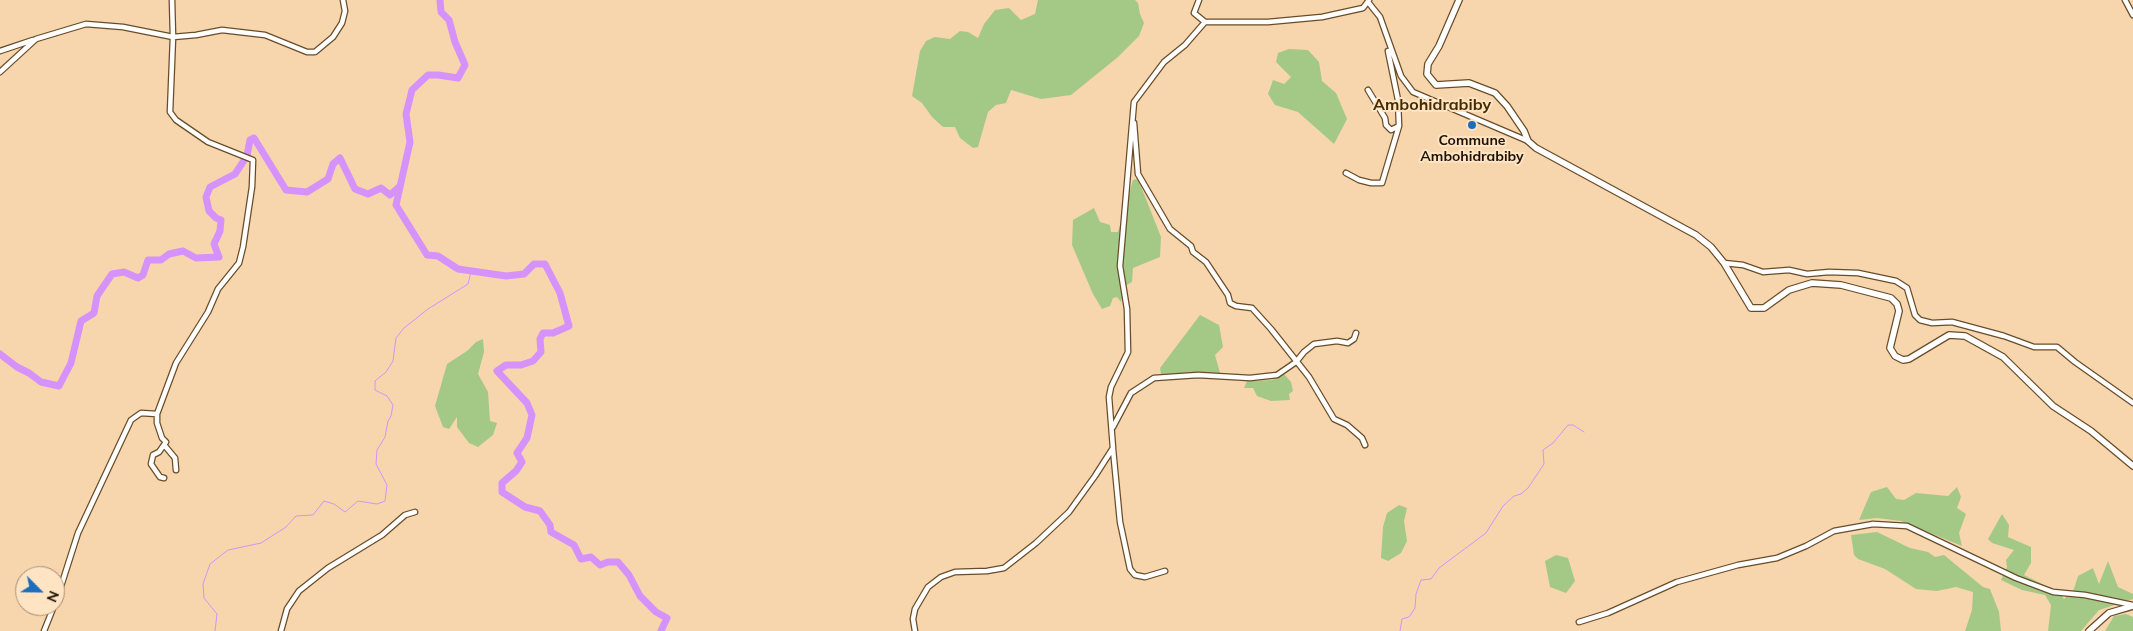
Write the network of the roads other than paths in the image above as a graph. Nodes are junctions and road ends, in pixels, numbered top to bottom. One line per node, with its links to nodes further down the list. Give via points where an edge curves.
1 (172, 0): 9 (street)
2 (343, 0): 9 (street, via 342,23 333,37 315,52 307,52 265,35 222,30)
3 (1199, 0): 8 (street, via 1194,13)
4 (1459, 0): 17 (main road, via 1428,64 1427,74 1436,86 1468,83 1495,93 1507,106)
5 (2125, 0): 7 (street)
6 (1368, 1): 8 (street, via 1363,8 1322,17 1268,22); 11 (street, via 1380,16)
7 (2133, 15)
8 (1205, 22): 15 (street, via 1164,62 1134,102)
9 (173, 37): 10 (street, via 123,27 86,24); 23 (street, via 170,112 176,120 208,142 253,160 252,187 238,263 218,289 208,312 176,364)
10 (36, 39): 12 (street); 13 (street)
11 (1389, 47): 16 (street, via 1398,100); 17 (street, via 1400,76 1413,92)
12 (0, 51)
13 (0, 72)
14 (1368, 90): 16 (street, via 1391,130)
15 (1134, 112): 21 (street, via 1138,174 1159,214 1210,267 1230,303 1252,308); 24 (street, via 1120,266 1127,309 1128,352 1109,397)
16 (1398, 126): 18 (street, via 1382,182 1359,180)
17 (1528, 141): 19 (main road, via 1696,235)
18 (1346, 173)
19 (1724, 263): 22 (street, via 1763,272 1858,272 1896,281 1908,288 1915,315 1920,320 1952,322 2034,347 2057,347); 28 (main road, via 1746,302 1754,309 1764,308 1789,290 1812,282 1841,285 1891,298 1899,311 1890,348 1895,356 1908,359 1949,335 1965,336 2003,357 2053,406 2091,431)
20 (1356, 332): 21 (street, via 1348,343 1314,344)
21 (1296, 362): 24 (street, via 1278,375 1154,378 1131,393); 25 (street, via 1302,366 1334,419 1347,425)
22 (2133, 403)
23 (157, 414): 26 (street, via 157,423 166,442); 33 (street, via 141,413 131,420 78,533)
24 (1113, 427): 27 (street)
25 (1365, 445)
26 (164, 446): 29 (street, via 175,458); 30 (street, via 153,455 151,464)
27 (1113, 448): 32 (street, via 1120,522 1130,569 1144,578); 39 (street, via 1069,512 1004,568 956,572 940,577 928,587 915,609)
28 (2133, 466)
29 (176, 470)
30 (164, 478)
31 (416, 512): 38 (street, via 405,515 382,535 328,568 299,591 287,609)
32 (1165, 570)
33 (65, 574)
34 (2133, 605): 36 (street, via 2053,592 1907,526 1872,524 1834,531 1776,558 1738,564 1677,582 1608,613); 40 (main road, via 2109,613)
35 (50, 616): 37 (street)
36 (1579, 622)
37 (44, 631)
38 (281, 631)
39 (915, 631)
40 (2089, 631)

